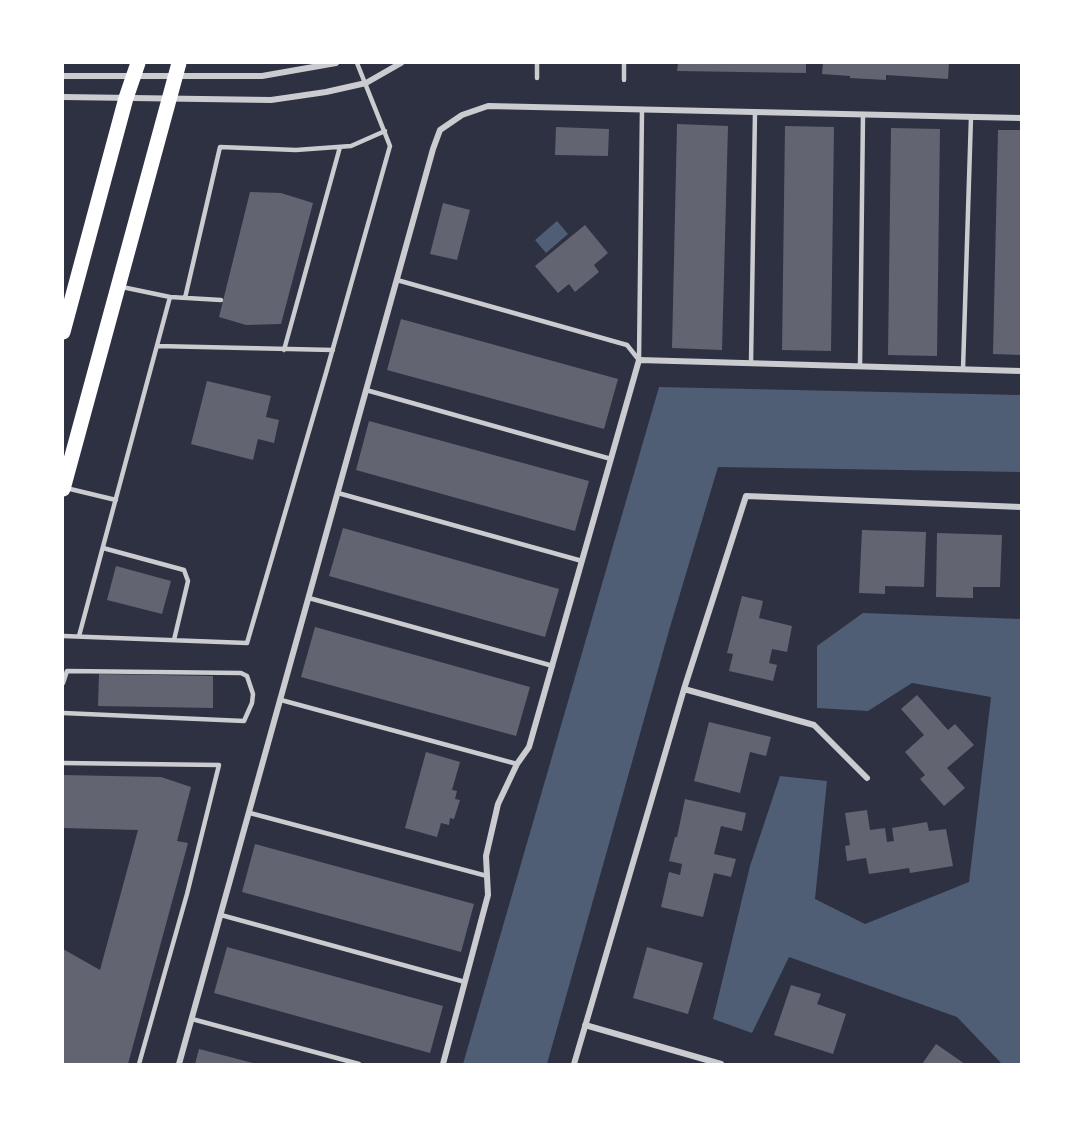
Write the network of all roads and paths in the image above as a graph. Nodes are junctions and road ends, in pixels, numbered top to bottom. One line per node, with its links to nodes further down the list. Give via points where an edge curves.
1 (336, 63): 7 (street, via 262,76)
2 (357, 63): 11 (lane)
3 (401, 63): 11 (street)
4 (537, 63): 9 (lane)
5 (624, 63): 10 (lane)
6 (136, 69): 7 (street); 8 (street); 13 (main road)
7 (177, 69): 14 (main road)
8 (63, 76)
9 (537, 78)
10 (624, 80)
11 (366, 83): 14 (street, via 271,100); 20 (lane)
12 (63, 97): 13 (street)
13 (126, 98): 14 (street); 27 (main road)
14 (168, 99): 23 (main road)
15 (642, 109): 16 (street); 22 (street, via 488,106 462,115 440,130); 31 (lane)
16 (755, 112): 17 (street); 32 (lane)
17 (863, 114): 18 (street); 33 (lane)
18 (971, 117): 19 (street); 34 (lane)
19 (1021, 118)
20 (385, 131): 21 (lane); 30 (lane, via 390,146)
21 (340, 147): 25 (lane, via 220,147); 29 (lane)
22 (397, 280): 31 (lane, via 627,345); 36 (street)
23 (119, 286): 24 (lane); 38 (main road)
24 (170, 297): 25 (lane); 28 (lane)
25 (185, 298): 26 (lane)
26 (221, 300)
27 (63, 332)
28 (157, 346): 29 (lane); 40 (lane)
29 (284, 350): 30 (lane)
30 (333, 350): 47 (lane, via 247,643)
31 (639, 360): 32 (street); 37 (street)
32 (751, 363): 33 (street)
33 (860, 366): 34 (street)
34 (963, 369): 35 (street)
35 (1021, 371)
36 (366, 390): 37 (lane); 39 (street)
37 (611, 459): 43 (street)
38 (63, 488): 40 (lane)
39 (338, 493): 43 (lane); 44 (street)
40 (116, 500): 42 (lane)
41 (1021, 507): 50 (street, via 746,496)
42 (103, 548): 46 (lane); 47 (lane, via 184,570 188,581)
43 (582, 561): 48 (street)
44 (309, 598): 48 (lane); 51 (street)
45 (63, 636): 46 (lane)
46 (79, 636): 47 (lane)
47 (174, 640)
48 (553, 666): 54 (street, via 529,747)
49 (63, 683): 52 (lane, via 67,670 241,673 247,676 253,694 244,721)
50 (684, 689): 55 (street, via 814,725); 61 (street)
51 (281, 700): 54 (lane); 56 (street)
52 (63, 713)
53 (63, 763): 62 (lane, via 219,765)
54 (517, 764): 57 (street, via 498,804 486,856)
55 (867, 778)
56 (250, 813): 57 (lane); 58 (street)
57 (487, 876): 59 (street, via 488,895)
58 (221, 915): 59 (lane); 60 (street)
59 (465, 982): 65 (street)
60 (192, 1019): 63 (street); 64 (lane)
61 (585, 1025): 66 (street); 67 (street)
62 (139, 1064)
63 (179, 1064)
64 (359, 1064)
65 (443, 1064)
66 (574, 1064)
67 (722, 1064)

